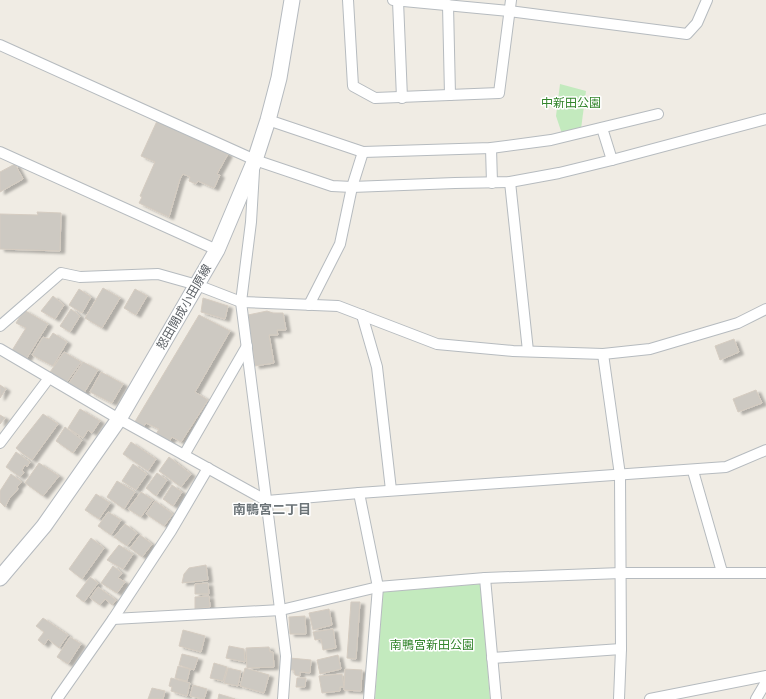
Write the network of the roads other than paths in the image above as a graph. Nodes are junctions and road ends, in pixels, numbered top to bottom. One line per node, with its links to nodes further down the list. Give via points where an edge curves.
1 (292, 0): 13 (main road, 怒田開成小田原線, via 279,78)
2 (348, 0): 10 (street, via 353,86 375,98)
3 (395, 0): 6 (street); 10 (street)
4 (511, 0): 7 (street)
5 (707, 0): 7 (street, via 698,23 687,34)
6 (448, 4): 7 (street); 9 (street)
7 (509, 12): 9 (street, via 499,93)
8 (0, 45): 18 (street)
9 (450, 95): 10 (street)
10 (402, 98)
11 (658, 114): 14 (street)
12 (766, 119): 19 (street)
13 (268, 120): 17 (street); 18 (main road, 怒田開成小田原線)
14 (602, 128): 15 (street, via 551,140); 19 (street)
15 (491, 148): 17 (street); 21 (street)
16 (0, 152): 23 (street)
17 (363, 152): 22 (street)
18 (255, 160): 22 (street, via 332,186); 23 (main road, 怒田開成小田原線); 25 (street)
19 (612, 160): 20 (street)
20 (510, 182): 21 (street); 32 (street)
21 (492, 183): 22 (street)
22 (352, 188): 26 (street, via 340,244)
23 (217, 250): 24 (main road, 怒田開成小田原線)
24 (197, 285): 25 (street); 29 (street, via 158,274 80,277 62,273); 35 (main road, 怒田開成小田原線)
25 (241, 302): 26 (street); 30 (street)
26 (309, 305): 28 (street, via 338,306)
27 (766, 309): 33 (street, via 738,323 650,349)
28 (362, 315): 32 (street, via 437,344); 42 (street, via 377,367)
29 (0, 326)
30 (247, 346): 38 (street); 44 (street)
31 (0, 349): 34 (street)
32 (528, 351): 33 (street)
33 (603, 354): 41 (street)
34 (49, 378): 35 (street); 36 (street)
35 (119, 419): 38 (street); 48 (main road, 怒田開成小田原線, via 44,526)
36 (0, 443)
37 (766, 450): 40 (street, via 726,468)
38 (184, 455): 39 (street)
39 (208, 468): 44 (street); 52 (street, via 171,531)
40 (693, 471): 41 (street); 45 (street)
41 (620, 475): 42 (street); 46 (street)
42 (391, 490): 43 (street)
43 (359, 492): 44 (street); 50 (street)
44 (267, 501): 51 (street)
45 (722, 572): 46 (street); 47 (street)
46 (621, 573): 49 (street); 53 (street)
47 (766, 573)
48 (0, 578)
49 (485, 578): 50 (street); 54 (street)
50 (378, 586): 51 (street); 59 (street)
51 (281, 610): 52 (street); 58 (street, via 286,656)
52 (113, 619): 57 (street)
53 (621, 649): 54 (street); 61 (street)
54 (492, 658): 60 (street)
55 (766, 676): 62 (street)
56 (766, 682): 63 (street)
57 (57, 699)
58 (282, 699)
59 (368, 699)
60 (496, 699)
61 (619, 699)
62 (650, 699)
63 (756, 699)

